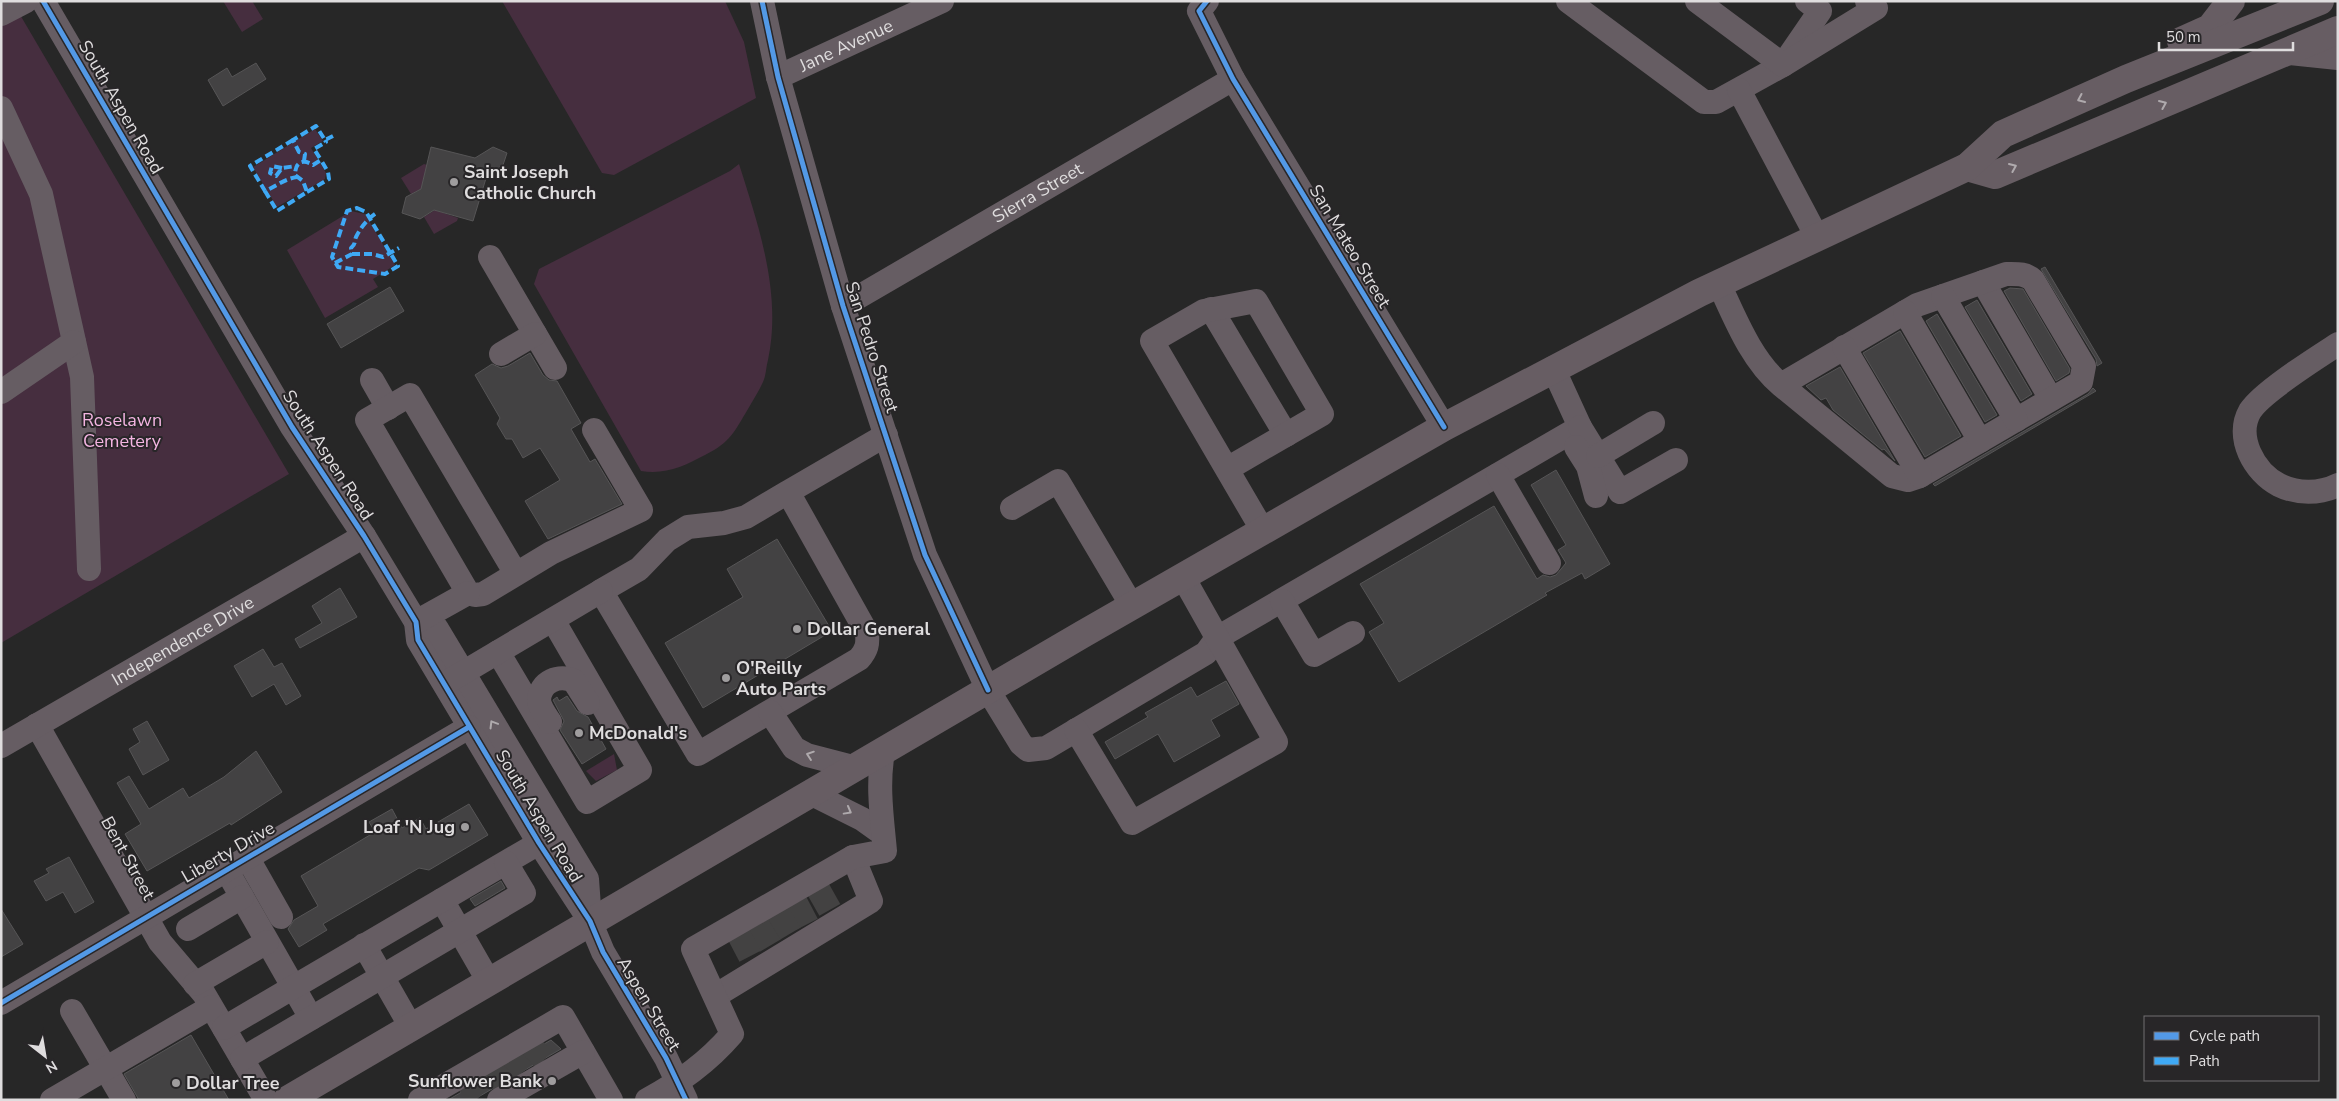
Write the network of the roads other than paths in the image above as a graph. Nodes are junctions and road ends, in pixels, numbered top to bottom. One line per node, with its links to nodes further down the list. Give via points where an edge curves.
1 (43, 1): 59 (street, South Aspen Road, via 292,427)
2 (762, 1): 15 (street, San Pedro Street)
3 (942, 1): 15 (street, Jane Avenue)
4 (1207, 1): 16 (street, San Mateo Street, via 1199,11)
5 (1568, 1): 18 (street, via 1704,102 1716,102)
6 (1697, 1): 14 (street)
7 (1807, 1): 14 (street, via 1820,12)
8 (2231, 1): 17 (main road, via 2210,28 2136,60)
9 (2320, 1): 17 (main road)
10 (1879, 4): 14 (street)
11 (2338, 30): 12 (main road)
12 (2288, 51): 13 (main road); 20 (main road, one-way to 12, via 1995,175)
13 (2338, 56)
14 (1783, 65): 18 (street)
15 (778, 78): 26 (street, San Pedro Street)
16 (1233, 79): 26 (street, Sierra Street); 43 (street, San Mateo Street)
17 (2126, 79): 20 (main road, one-way to 20, via 2003,134)
18 (1739, 90): 21 (street)
19 (1, 108): 30 (street, via 40,194)
20 (1967, 167): 21 (main road)
21 (1817, 237): 24 (main road)
22 (490, 257): 29 (street)
23 (1983, 282): 25 (street); 39 (street); 39 (street, via 2006,274 2028,276 2034,280 2084,366 2081,382)
24 (1719, 284): 35 (main road); 37 (street, via 1744,336 1768,374)
25 (1943, 296): 28 (street); 41 (street)
26 (843, 306): 46 (street, San Pedro Street)
27 (1211, 309): 47 (street); 47 (street, via 1256,301 1322,414); 51 (street, via 1152,341)
28 (1905, 312): 32 (street); 48 (street)
29 (534, 334): 33 (street); 34 (street)
30 (74, 342): 38 (street); 61 (street, via 82,377)
31 (2338, 344): 54 (street, via 2263,397 2250,411 2244,432 2249,451 2261,472 2279,485 2299,491 2324,492)
32 (1844, 348): 37 (street); 53 (street)
33 (501, 354)
34 (554, 368)
35 (1553, 368): 43 (main road); 45 (street)
36 (372, 380): 40 (street)
37 (1781, 385): 53 (street, via 1892,476 1908,480)
38 (1, 392)
39 (2051, 400): 41 (street)
40 (388, 408): 62 (street, via 410,395); 65 (street, via 367,420)
41 (2016, 420): 48 (street)
42 (1653, 423): 49 (street)
43 (1444, 427): 58 (main road)
44 (594, 430): 62 (street, via 641,510 551,553)
45 (1574, 431): 49 (street); 52 (street); 56 (street)
46 (886, 435): 55 (street); 76 (street, San Pedro Street, via 925,555)
47 (1286, 435): 51 (street)
48 (1980, 441): 53 (street)
49 (1598, 456): 50 (street, via 1620,492)
50 (1676, 460)
51 (1227, 469): 58 (street)
52 (1498, 475): 60 (street); 66 (street)
53 (1920, 476)
54 (2338, 485)
55 (788, 492): 64 (street, via 746,517 688,527 667,540 639,569); 77 (street, via 867,633 868,643 866,652 859,659)
56 (1596, 496)
57 (1012, 508): 67 (street, via 1058,481)
58 (1263, 531): 63 (main road)
59 (364, 536): 69 (street, South Aspen Road); 78 (street, Independence Drive)
60 (1549, 563)
61 (89, 569)
62 (516, 574): 65 (street, via 483,594)
63 (1183, 577): 67 (main road); 71 (street)
64 (601, 592): 68 (street); 77 (street, via 698,754)
65 (468, 593): 69 (street)
66 (1282, 600): 70 (street, via 1314,655); 71 (street)
67 (1132, 606): 76 (main road)
68 (553, 620): 72 (street); 73 (street)
69 (416, 622): 74 (street, South Aspen Road, via 418,640)
70 (1353, 633)
71 (1217, 638): 80 (street, via 1206,652); 80 (street, via 1276,742 1132,823)
72 (498, 652): 74 (street); 75 (street)
73 (572, 653): 75 (street); 84 (street, via 640,770)
74 (453, 679): 79 (street, South Aspen Road); 97 (street, South Aspen Road, one-way to 74, via 587,879)
75 (517, 685): 86 (street, via 587,802)
76 (988, 690): 80 (street, San Pedro Street, via 1028,750 1046,748); 82 (main road)
77 (770, 712): 83 (street, one-way to 77, via 807,755 794,748)
78 (37, 725): 81 (street, Independence Drive); 95 (street, Bent Street)
79 (469, 727): 88 (street, South Aspen Road); 89 (street, Liberty Drive)
80 (1076, 730)
81 (1, 746)
82 (883, 752): 83 (main road); 87 (street, via 880,771)
83 (857, 768): 85 (main road)
84 (630, 776): 86 (street); 86 (street, via 574,681 560,677 552,680 541,693 540,706)
85 (810, 794): 87 (street, one-way to 87, via 862,819); 97 (main road)
86 (594, 797)
87 (883, 834): 90 (street, via 885,851)
88 (539, 843): 91 (street); 97 (street, South Aspen Road)
89 (247, 857): 92 (street, Liberty Drive); 96 (street)
90 (853, 857): 106 (street, via 870,901 834,917 783,947); 106 (street, via 746,925 693,949)
91 (506, 863): 94 (street); 99 (street, via 524,893)
92 (226, 869): 93 (street); 95 (street, Liberty Drive)
93 (242, 897): 98 (street); 100 (street)
94 (442, 900): 99 (street); 101 (street)
95 (145, 917): 104 (street, Bent Street, via 160,942); 107 (street, Liberty Drive)
96 (281, 917)
97 (590, 921): 103 (main road); 117 (street, Aspen Street, via 603,952)
98 (188, 929)
99 (460, 931): 102 (street); 103 (street)
100 (267, 942): 104 (street); 105 (street)
101 (364, 945): 102 (street); 105 (street)
102 (382, 976): 110 (street); 111 (street)
103 (488, 982): 111 (main road)
104 (195, 984): 108 (street, Bent Street)
105 (294, 987): 110 (street); 112 (street)
106 (715, 996): 117 (street, via 732,1034)
107 (1, 1003)
108 (212, 1007): 112 (street, Bent Street); 115 (street)
109 (72, 1011): 115 (street)
110 (311, 1018): 114 (street)
111 (411, 1027): 121 (main road)
112 (224, 1028): 114 (street, Bent Street)
113 (583, 1052): 116 (street); 116 (street, via 563,1017); 123 (street)
114 (242, 1059): 120 (street, Bent Street)
115 (106, 1068): 118 (street); 119 (street)
116 (499, 1074): 122 (street)
117 (682, 1091): 124 (street)
118 (52, 1100)
119 (124, 1100)
120 (266, 1100)
121 (287, 1100)
122 (420, 1100)
123 (611, 1100)
124 (647, 1100)

